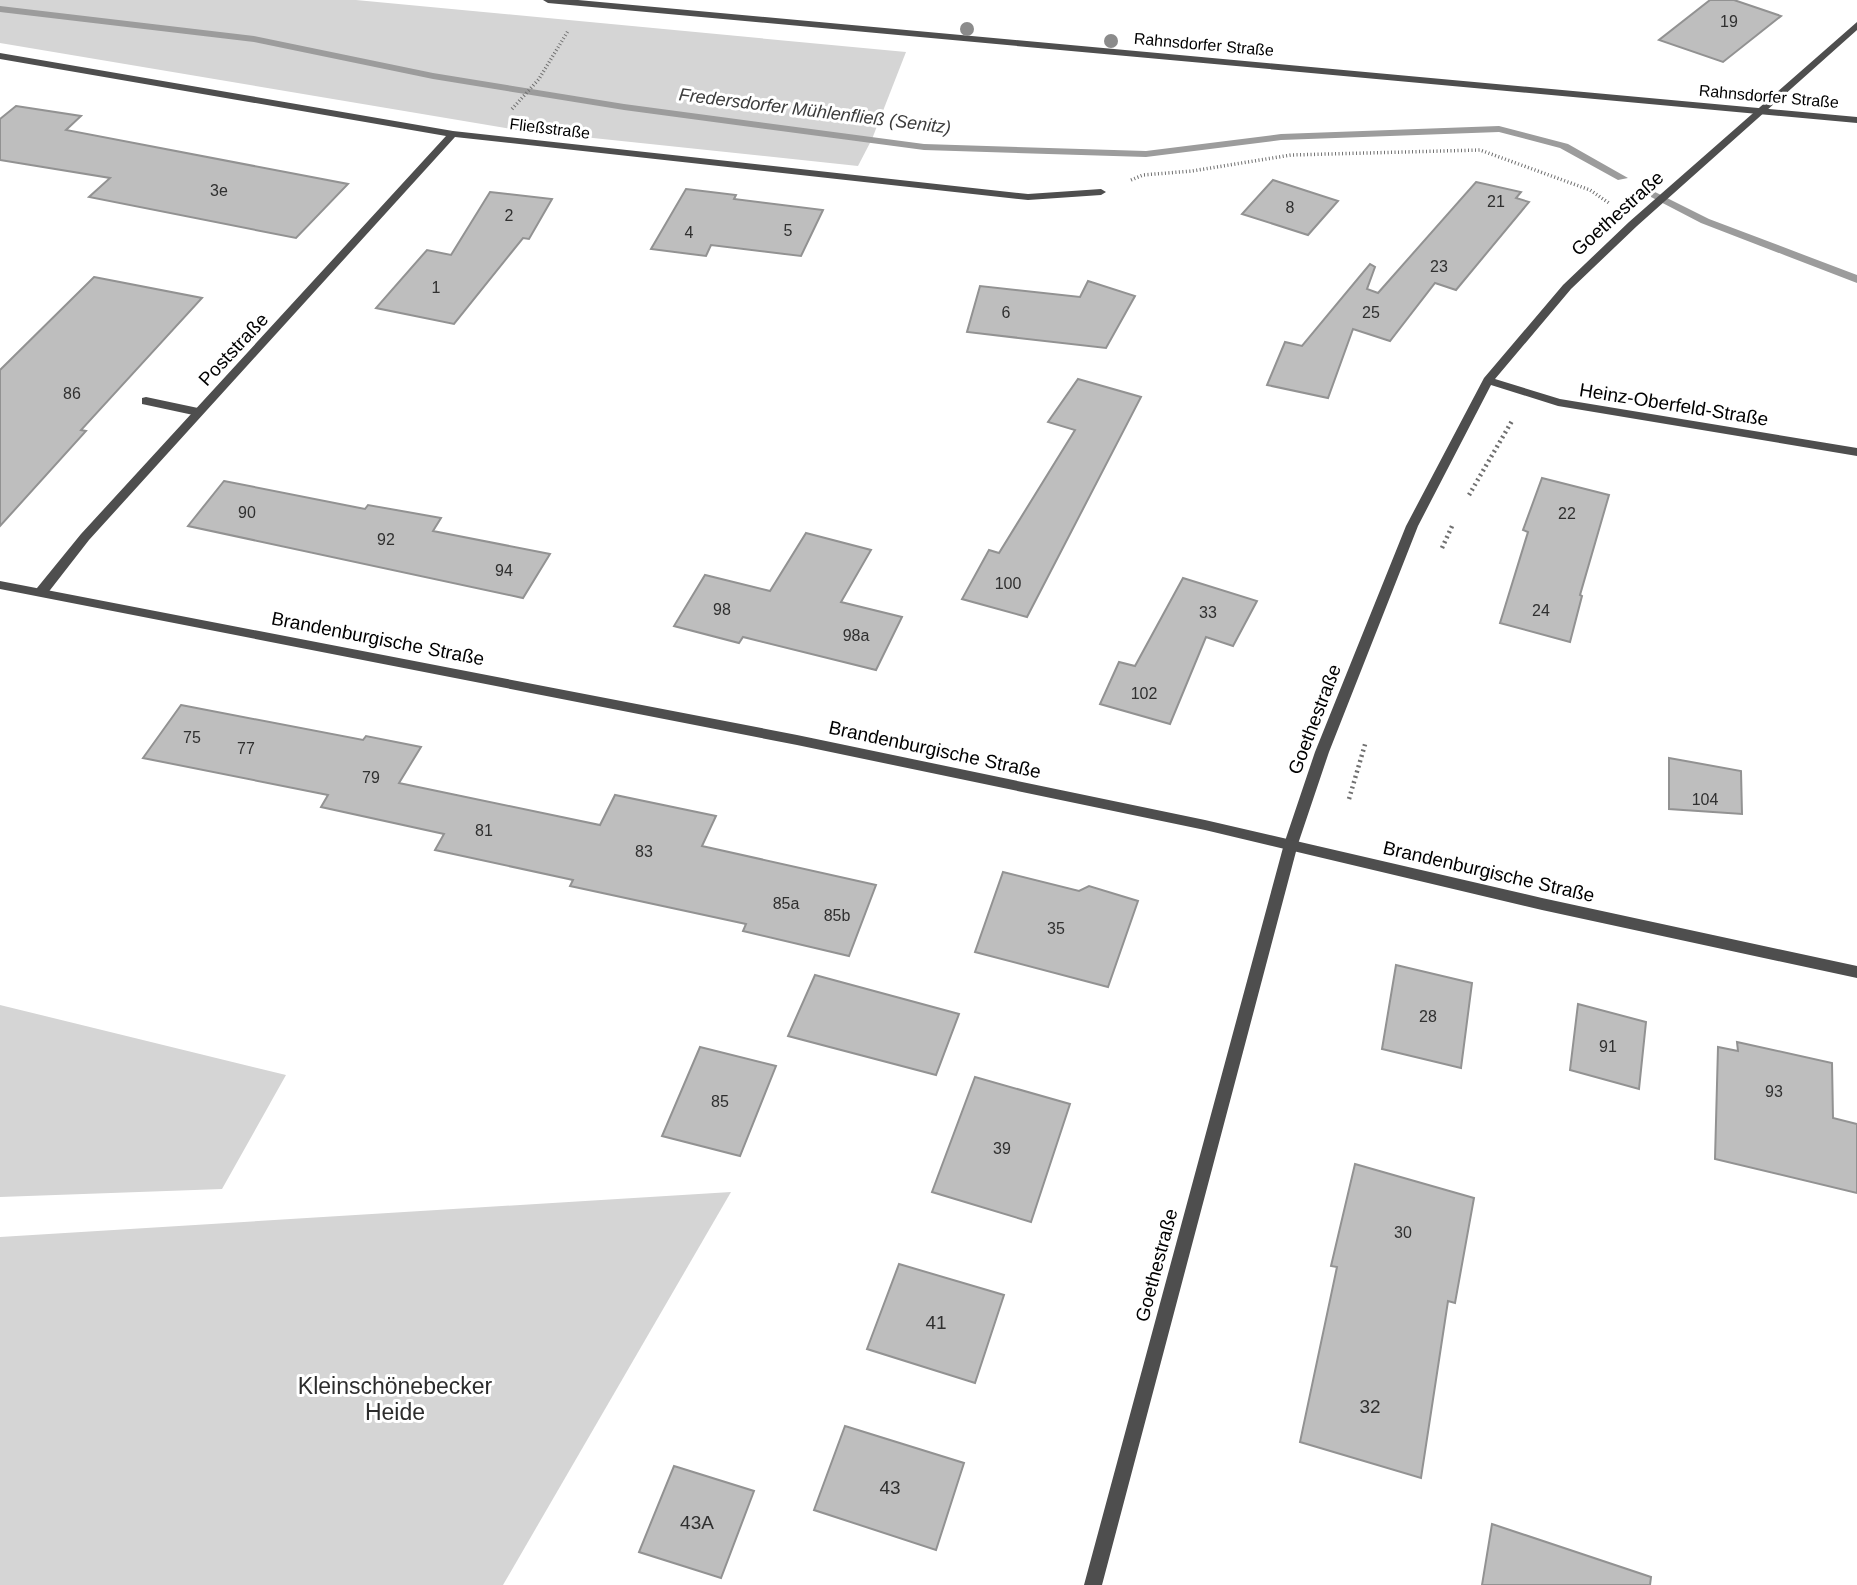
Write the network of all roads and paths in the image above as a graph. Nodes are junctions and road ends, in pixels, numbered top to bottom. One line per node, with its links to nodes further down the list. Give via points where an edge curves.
1 (548, 0): 2 (street, Rahnsdorfer Straße)
2 (589, 2): 7 (street, Rahnsdorfer Straße)
3 (1857, 25): 7 (street, Goethestraße)
4 (570, 28): 6 (path, via 539,79)
5 (0, 57): 9 (street, Fließstraße)
6 (513, 108)
7 (1760, 111): 8 (street, Rahnsdorfer Straße); 11 (street, Goethestraße)
8 (1857, 120)
9 (453, 134): 10 (street, Fließstraße, via 1028,197); 15 (street, Poststraße)
10 (1101, 191): 11 (path, via 1143,175 1192,172 1292,155 1480,150 1590,190)
11 (1633, 224): 12 (street, Goethestraße, via 1567,287)
12 (1488, 380): 13 (street, Heinz-Oberfeld-Straße); 24 (street, Goethestraße, via 1412,526 1322,752)
13 (1528, 393): 16 (street, Heinz-Oberfeld-Straße, via 1558,402); 17 (path)
14 (146, 401): 15 (street)
15 (198, 412): 21 (street, Poststraße, via 85,537)
16 (1857, 452)
17 (1467, 497)
18 (1455, 521): 19 (path)
19 (1438, 556)
20 (0, 585): 21 (street, Brandenburgische Straße)
21 (42, 592): 24 (street, Brandenburgische Straße, via 784,737)
22 (1367, 737): 23 (path)
23 (1349, 799)
24 (1291, 844): 25 (street, Brandenburgische Straße); 26 (street, Goethestraße)
25 (1857, 972)
26 (1093, 1585)

